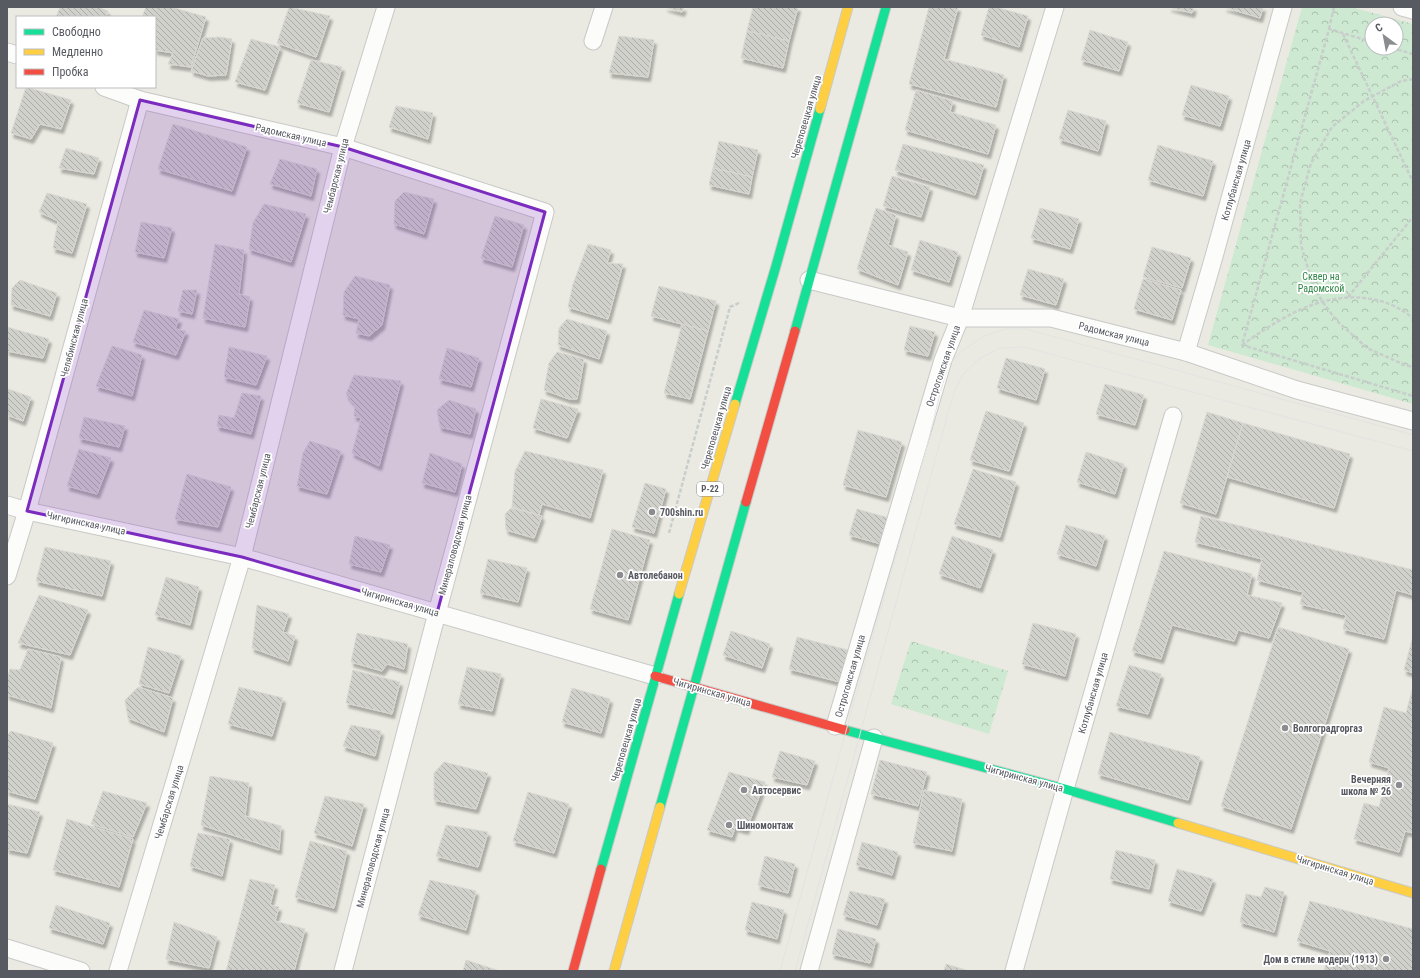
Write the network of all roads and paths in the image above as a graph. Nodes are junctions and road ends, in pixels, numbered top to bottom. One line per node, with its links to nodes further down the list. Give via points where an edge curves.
1 (386, 7): 18 (street, Чембарская улица)
2 (604, 7): 13 (street)
3 (848, 7): 40 (main road, Череповецкая улица / Р-22, via 776,266)
4 (886, 7): 22 (main road)
5 (1055, 7): 26 (street, Острогожская улица)
6 (1284, 7): 29 (street, Котлубанская улица)
7 (1334, 7): 10 (path)
8 (1402, 7): 9 (street)
9 (1413, 10)
10 (1329, 29): 11 (path); 28 (path)
11 (1342, 34): 12 (path); 16 (path)
12 (1364, 40)
13 (593, 41)
14 (1413, 79): 16 (path, via 1401,82)
15 (107, 88): 17 (street, Радомская улица)
16 (1373, 97): 19 (path); 24 (path, via 1332,127 1311,163 1300,204 1301,245 1313,285)
17 (140, 100): 18 (street, Радомская улица); 35 (street, Челябинская улица)
18 (343, 147): 20 (street, Радомская улица); 37 (street, Чембарская улица)
19 (1413, 182)
20 (545, 212): 39 (street, Минераловодская улица)
21 (1413, 217): 23 (path)
22 (809, 280): 26 (street, Радомская улица); 41 (main road)
23 (1348, 298): 24 (path); 27 (path, via 1374,299 1394,305)
24 (1322, 301): 28 (path, via 1286,317); 30 (path, via 1336,320 1367,348 1405,366)
25 (743, 302): 36 (path, via 730,308)
26 (960, 318): 29 (street, Радомская улица, via 1051,318); 42 (street, Острогожская улица, via 943,360)
27 (1413, 319)
28 (1242, 346): 31 (path)
29 (1186, 352): 33 (street, Радомская улица, via 1297,390)
30 (1413, 367)
31 (1413, 396)
32 (1173, 416): 44 (street, Котлубанская улица)
33 (1413, 422)
34 (7, 505): 35 (street, Чигиринская улица)
35 (27, 511): 37 (street, Чигиринская улица); 38 (street, Челябинская улица)
36 (669, 533)
37 (242, 557): 39 (street, Чигиринская улица); 48 (street, Чембарская улица)
38 (7, 576)
39 (437, 613): 40 (street, Чигиринская улица); 49 (street, Минераловодская улица)
40 (656, 676): 41 (main road, Чигиринская улица); 50 (main road, Череповецкая улица / Р-22)
41 (694, 687): 42 (main road, Чигиринская улица); 51 (main road)
42 (835, 726): 43 (main road, Чигиринская улица)
43 (874, 738): 44 (main road, Чигиринская улица); 52 (street)
44 (1065, 789): 45 (main road, Чигиринская улица); 53 (street, Котлубанская улица)
45 (1413, 893)
46 (7, 948): 47 (street)
47 (81, 971)
48 (118, 971)
49 (343, 971)
50 (573, 971)
51 (614, 971)
52 (809, 971)
53 (1014, 971)

